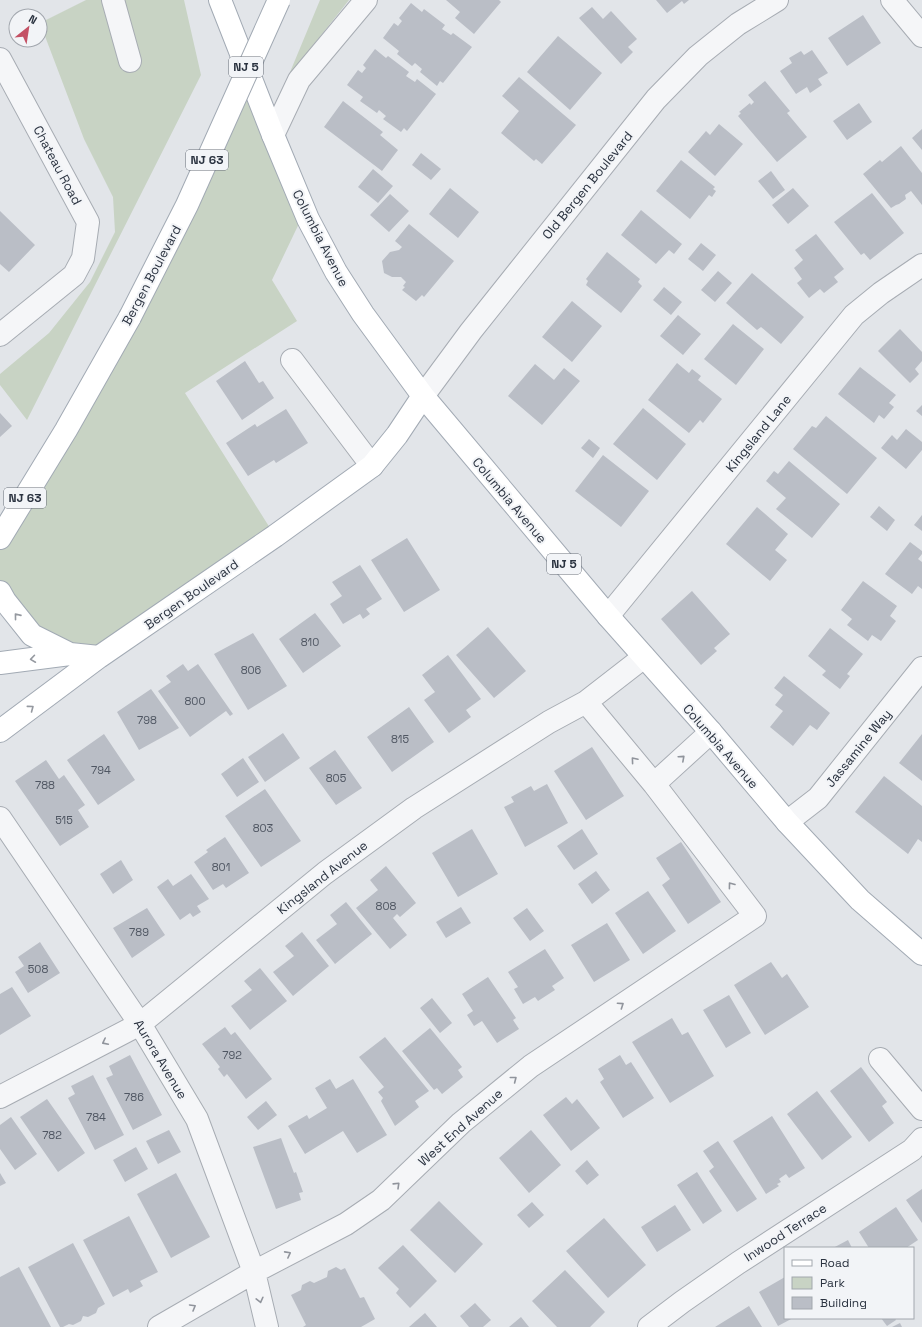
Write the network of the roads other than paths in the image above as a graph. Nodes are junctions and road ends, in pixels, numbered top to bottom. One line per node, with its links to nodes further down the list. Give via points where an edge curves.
1 (113, 0): 9 (street)
2 (220, 0): 10 (main road, Columbia Avenue / NJ 5)
3 (278, 0): 16 (main road, Bergen Boulevard / NJ 63, bridge, via 187,205 130,316 66,430)
4 (366, 0): 10 (street, via 299,80)
5 (776, 0): 14 (street, Old Bergen Boulevard, via 738,24 698,56 656,99 470,331)
6 (892, 0): 7 (street)
7 (922, 36)
8 (0, 58): 12 (street, Chateau Road, via 88,222 83,258 74,275)
9 (130, 61)
10 (273, 135): 14 (main road, Columbia Avenue / NJ 5, via 308,219 336,272 363,314)
11 (922, 265): 18 (street, Kingsland Lane, via 854,315)
12 (0, 335)
13 (292, 360): 15 (street)
14 (423, 396): 15 (main road, Bergen Boulevard); 18 (main road, Columbia Avenue / NJ 5)
15 (372, 466): 20 (main road, Bergen Boulevard, via 282,532)
16 (0, 538)
17 (0, 592): 19 (main road, one-way to 17, via 32,635)
18 (608, 616): 21 (main road, Columbia Avenue / NJ 5)
19 (70, 654): 20 (main road); 22 (main road, one-way to 22)
20 (99, 657): 25 (main road, Bergen Boulevard, one-way to 20)
21 (644, 657): 24 (street, Kingsland Avenue); 26 (main road, Columbia Avenue / NJ 5)
22 (0, 663)
23 (922, 668): 29 (street, Jassamine Way, via 818,798)
24 (586, 702): 27 (street, one-way to 24); 31 (street, Kingsland Avenue, via 549,722 414,808 325,873)
25 (0, 731)
26 (711, 732): 27 (street, one-way to 26); 29 (main road, Columbia Avenue / NJ 5)
27 (654, 784): 36 (street, West End Avenue, one-way to 27, via 346,1224 381,1200 461,1123 531,1066 755,916)
28 (0, 818): 31 (street, Aurora Avenue)
29 (787, 822): 30 (main road, Columbia Avenue / NJ 5, via 860,900)
30 (920, 952)
31 (140, 1024): 33 (street, Kingsland Avenue, one-way to 33); 36 (street, Aurora Avenue, via 197,1119)
32 (880, 1059): 34 (street)
33 (0, 1097)
34 (922, 1109)
35 (922, 1139): 39 (street, Inwood Terrace, via 912,1150 738,1263)
36 (254, 1272): 37 (street, West End Avenue, one-way to 36); 38 (street, Aurora Avenue, one-way to 38)
37 (159, 1327)
38 (267, 1327)
39 (649, 1327)

